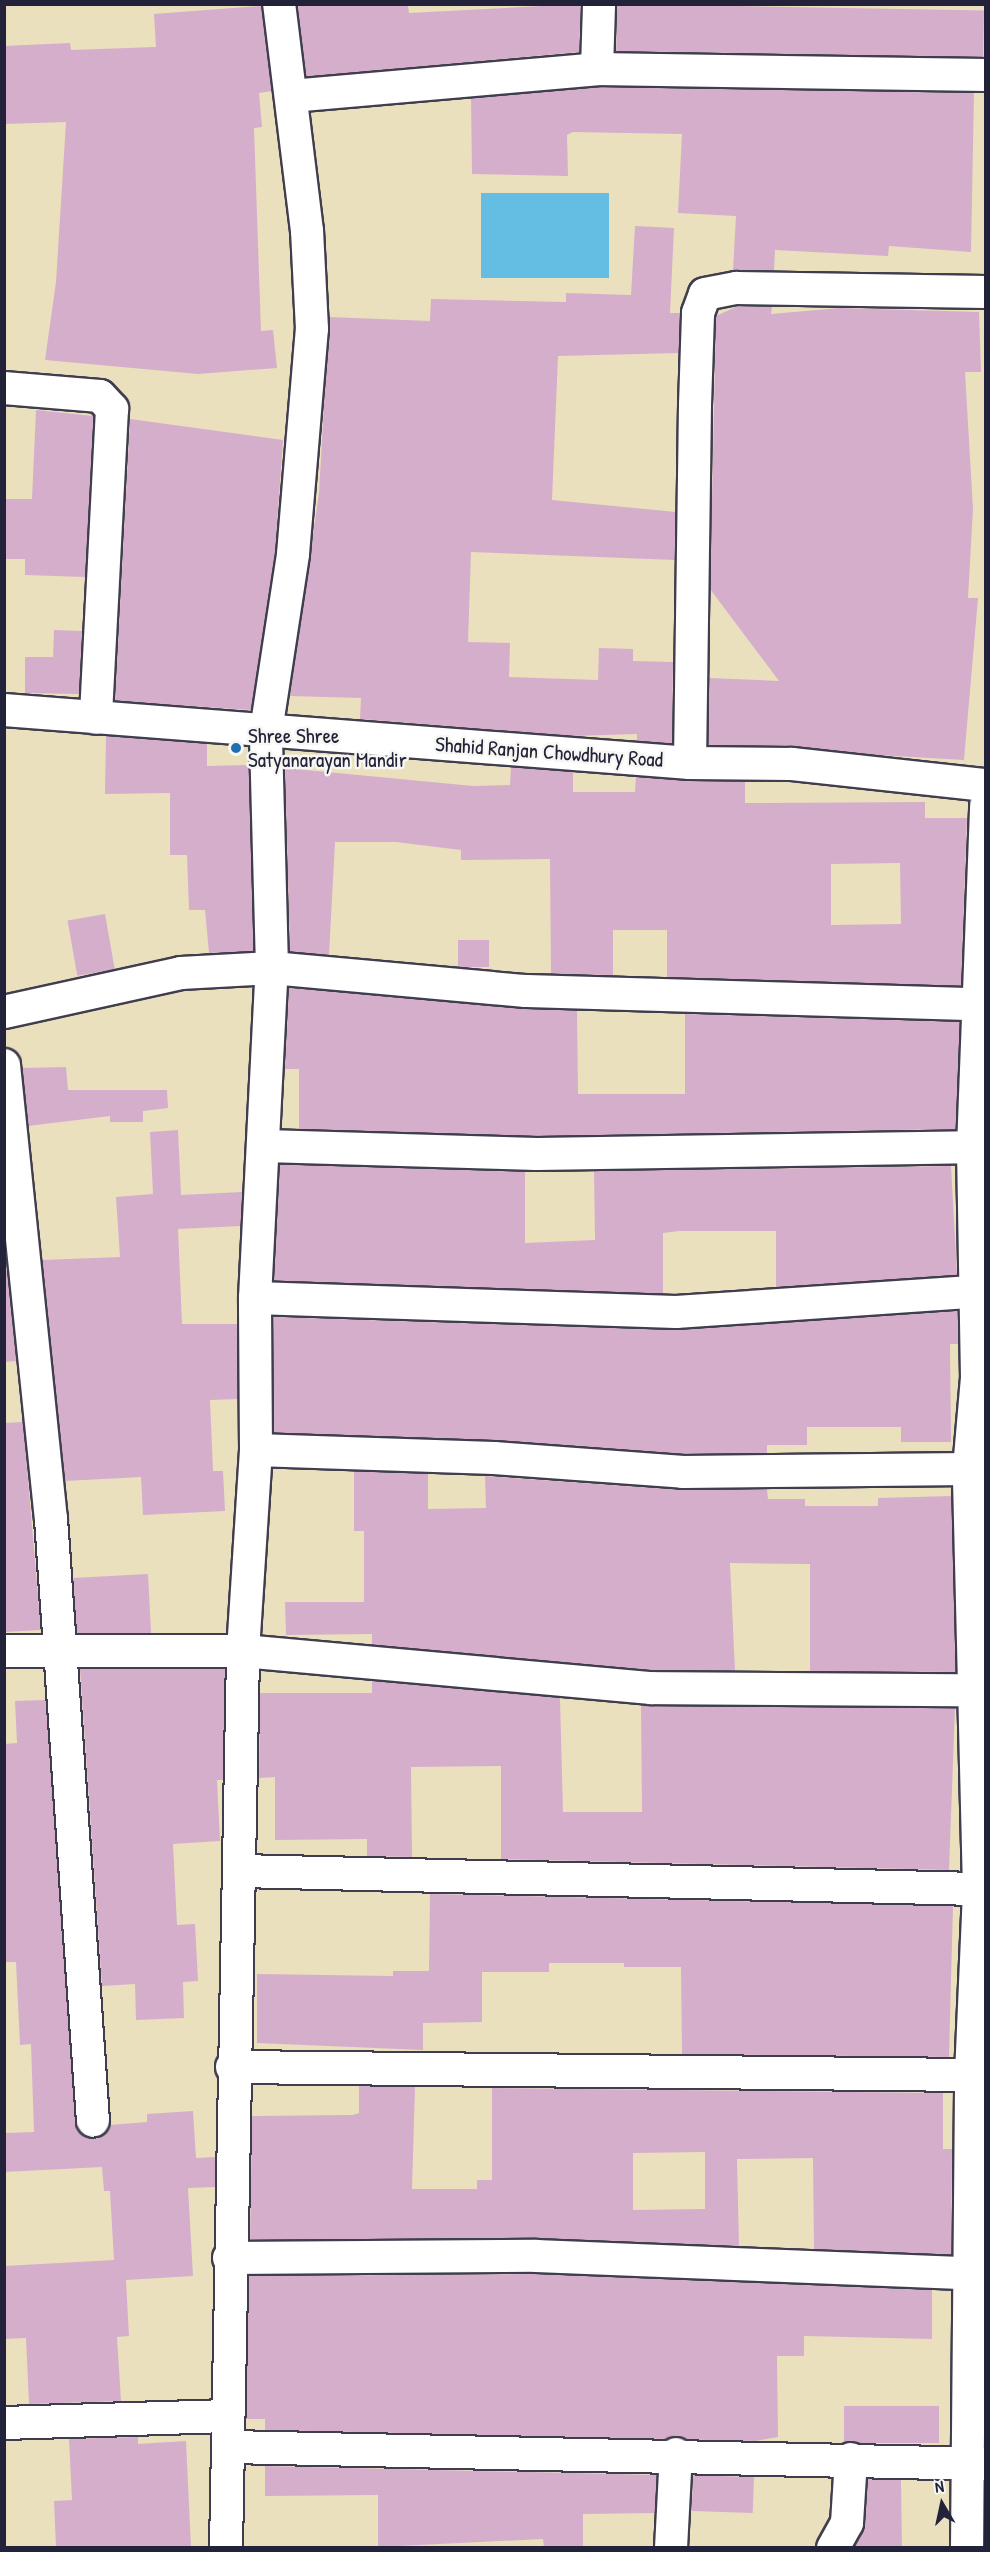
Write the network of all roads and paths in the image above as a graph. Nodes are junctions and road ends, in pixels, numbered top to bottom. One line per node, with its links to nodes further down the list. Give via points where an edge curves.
1 (279, 4): 5 (street)
2 (599, 4): 3 (street)
3 (597, 69): 4 (street); 5 (street)
4 (986, 75)
5 (291, 96): 10 (street, via 312,329 293,554)
6 (986, 292): 11 (street, via 735,288 705,294 698,313 695,394)
7 (4, 388): 9 (street, via 100,396 112,409)
8 (4, 710): 9 (street, Shahid Ranjan Chowdhury Road)
9 (96, 718): 10 (street, Shahid Ranjan Chowdhury Road)
10 (266, 731): 11 (street, Shahid Ranjan Chowdhury Road); 15 (street)
11 (690, 763): 12 (street, Shahid Ranjan Chowdhury Road, via 792,764)
12 (986, 784)
13 (986, 805): 14 (street)
14 (983, 949): 16 (street)
15 (272, 968): 16 (street, via 526,991); 17 (street, via 181,973); 19 (street)
16 (977, 1004): 20 (street)
17 (4, 1012)
18 (4, 1065): 26 (street)
19 (265, 1146): 20 (street, via 537,1154); 22 (street)
20 (979, 1147): 21 (street)
21 (981, 1291): 22 (street, via 676,1312); 23 (street)
22 (255, 1298): 24 (street)
23 (980, 1438): 25 (street)
24 (256, 1450): 25 (street, via 494,1458 684,1472); 28 (street)
25 (969, 1469): 29 (street)
26 (61, 1648): 27 (street); 28 (street); 36 (street)
27 (4, 1651)
28 (243, 1652): 29 (street, via 651,1688); 31 (street)
29 (978, 1690): 30 (street)
30 (982, 1828): 32 (street)
31 (240, 1871): 32 (street); 34 (street)
32 (979, 1889): 33 (street)
33 (979, 1969): 35 (street)
34 (232, 2067): 35 (street); 38 (street)
35 (971, 2075): 37 (street)
36 (93, 2121)
37 (978, 2127): 39 (street)
38 (229, 2258): 39 (street, via 536,2256); 40 (street)
39 (977, 2274): 45 (street)
40 (226, 2416): 41 (street); 42 (street)
41 (4, 2423)
42 (230, 2447): 43 (street); 46 (street)
43 (676, 2454): 44 (street); 47 (street)
44 (851, 2459): 45 (street); 48 (street, via 847,2523)
45 (977, 2463): 49 (street)
46 (226, 2547)
47 (671, 2547)
48 (833, 2547)
49 (967, 2547)

